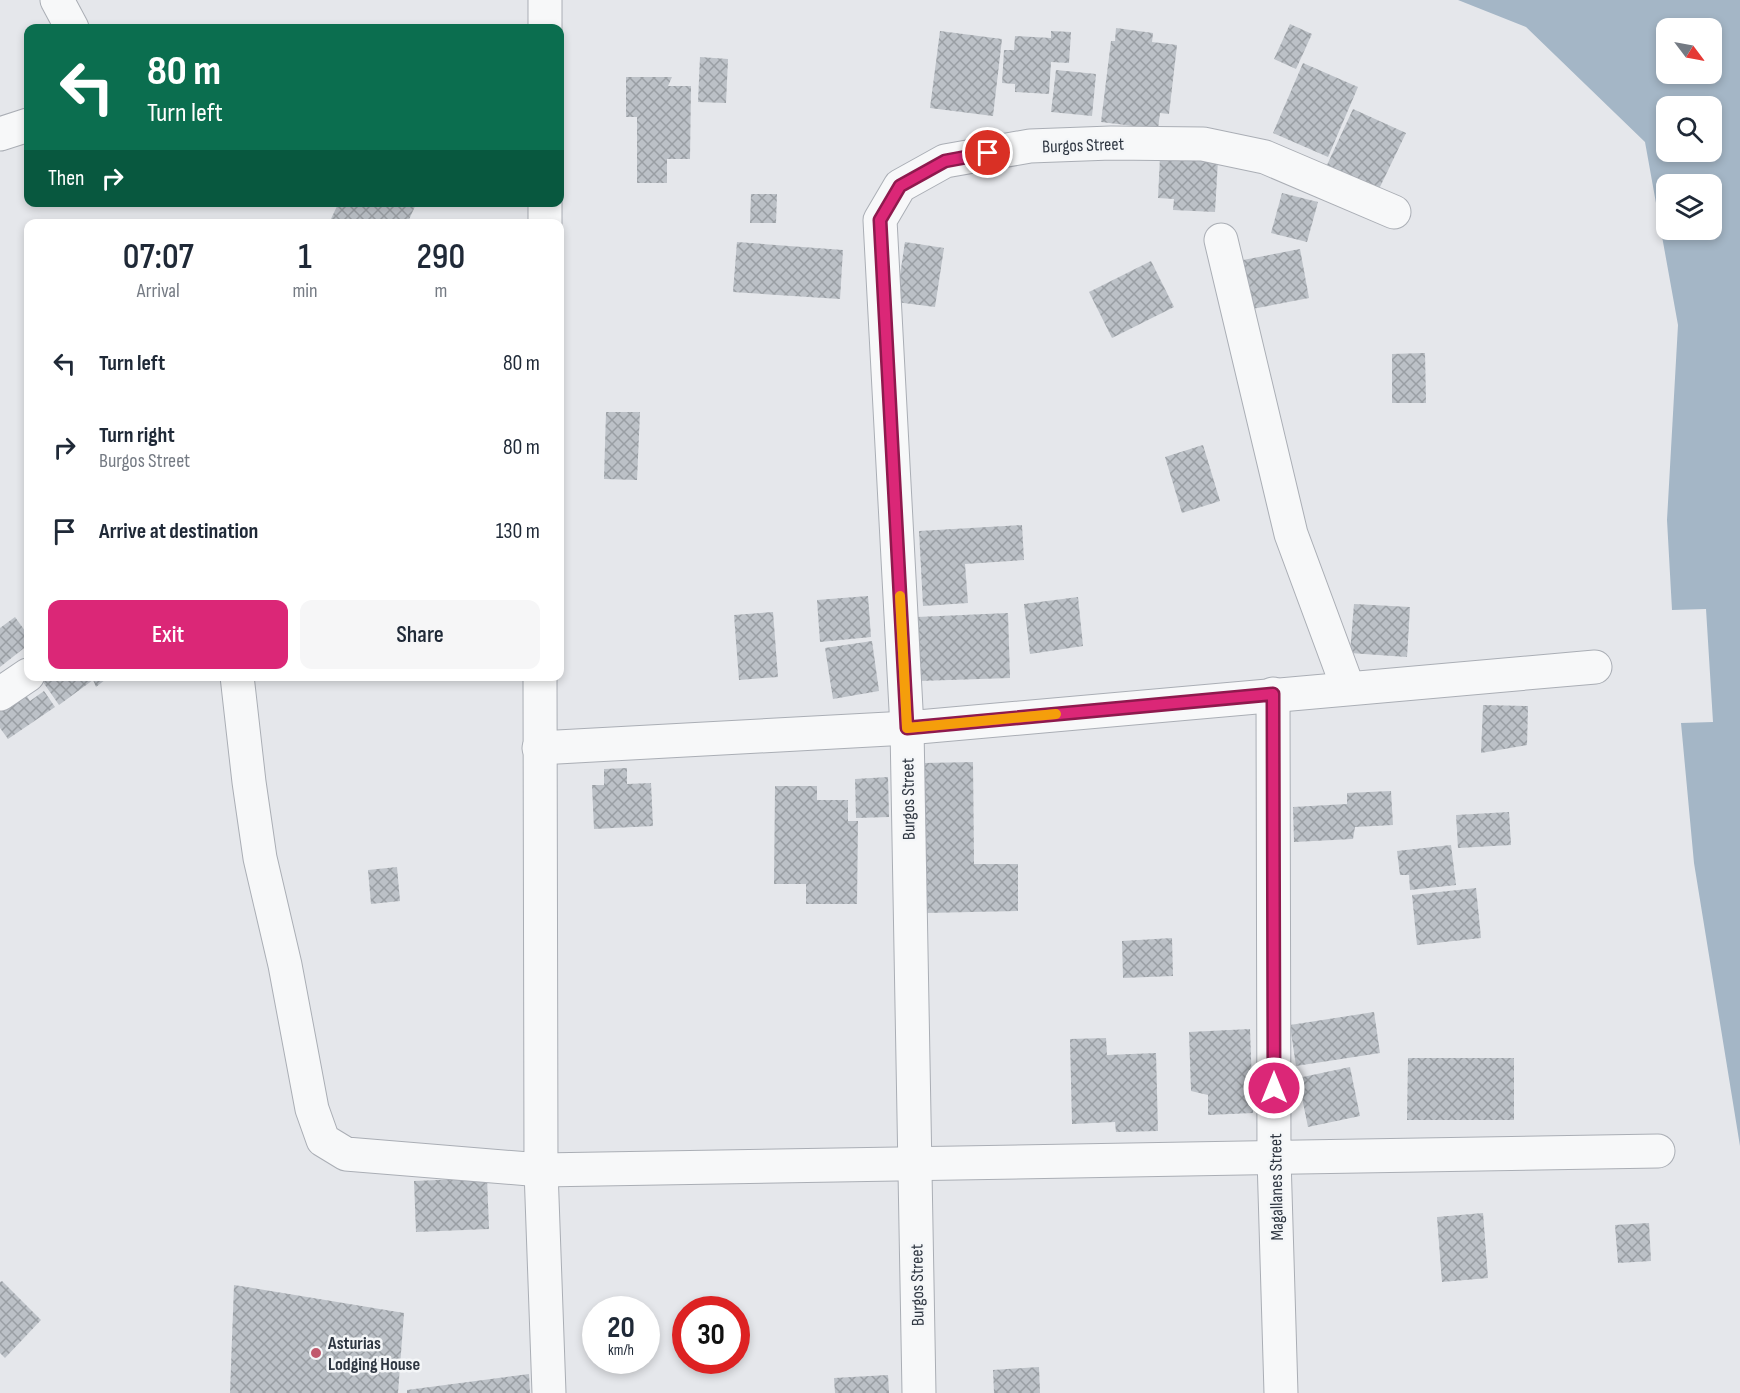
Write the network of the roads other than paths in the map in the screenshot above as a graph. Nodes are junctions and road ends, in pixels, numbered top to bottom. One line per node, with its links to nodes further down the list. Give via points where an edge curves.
1 (57, 0): 3 (street)
2 (545, 0): 4 (street)
3 (70, 24)
4 (545, 24)
5 (24, 126): 6 (street)
6 (0, 134)
7 (1394, 212): 16 (street, Burgos Street, via 1265,157 1203,144 1030,146 945,161 900,186 880,220)
8 (1221, 240): 13 (street, via 1291,534)
9 (1595, 667): 13 (street)
10 (24, 678): 14 (street)
11 (238, 681): 21 (street, via 260,858 312,1109 323,1140 346,1154)
12 (540, 681): 17 (street)
13 (1348, 688): 15 (street)
14 (0, 694)
15 (1273, 694): 16 (street); 19 (street, Magallanes Street)
16 (907, 728): 17 (street); 20 (street, Burgos Street)
17 (539, 748): 21 (street)
18 (1658, 1151): 19 (street)
19 (1274, 1158): 20 (street); 24 (street, Magallanes Street)
20 (915, 1162): 21 (street); 23 (street, Burgos Street)
21 (541, 1170): 22 (street)
22 (549, 1393)
23 (919, 1393)
24 (1281, 1393)

